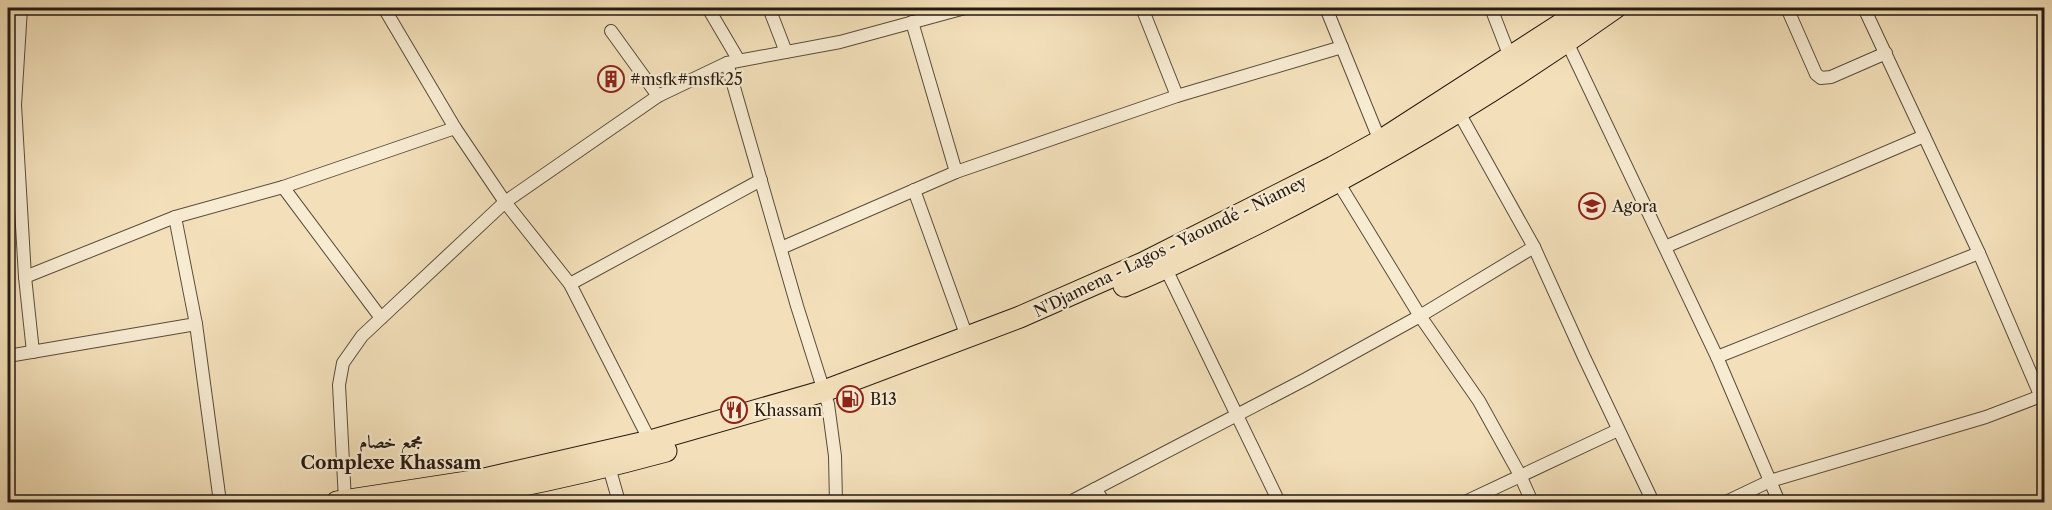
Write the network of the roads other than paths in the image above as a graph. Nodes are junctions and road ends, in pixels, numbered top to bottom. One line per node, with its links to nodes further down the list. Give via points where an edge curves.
1 (21, 8): 24 (street)
2 (384, 8): 26 (street)
3 (708, 8): 21 (street)
4 (965, 8): 13 (street)
5 (1142, 8): 23 (street)
6 (1326, 8): 17 (street)
7 (1491, 8): 20 (street)
8 (1586, 8): 20 (highway, N'Djamena - Lagos - Yaoundé - Niamey)
9 (1615, 8): 16 (highway, N'Djamena - Lagos - Yaoundé - Niamey)
10 (1787, 8): 19 (street, via 1821,78)
11 (1864, 8): 19 (street)
12 (771, 9): 18 (street)
13 (938, 12): 14 (street)
14 (912, 21): 18 (street, via 840,42); 29 (street)
15 (611, 31): 22 (street)
16 (1567, 42): 25 (highway, N'Djamena - Lagos - Yaoundé - Niamey); 37 (street)
17 (1342, 47): 23 (street); 28 (street)
18 (786, 52): 21 (street)
19 (1886, 53): 27 (street)
20 (1510, 57): 28 (highway, N'Djamena - Lagos - Yaoundé - Niamey)
21 (732, 61): 22 (street); 30 (street)
22 (658, 96): 34 (street)
23 (1177, 96): 29 (street)
24 (11, 106): 41 (street)
25 (1458, 111): 31 (highway, N'Djamena - Lagos - Yaoundé - Niamey); 36 (street)
26 (454, 128): 32 (street); 34 (street)
27 (1924, 136): 37 (street); 39 (street)
28 (1380, 141): 46 (highway, N'Djamena - Lagos - Yaoundé - Niamey, via 1153,258)
29 (956, 172): 33 (street)
30 (761, 180): 38 (street); 42 (street)
31 (1338, 182): 40 (highway, N'Djamena - Lagos - Yaoundé - Niamey); 43 (street)
32 (283, 187): 35 (street); 44 (street)
33 (914, 190): 38 (street); 46 (street)
34 (505, 202): 42 (street); 44 (street)
35 (175, 217): 41 (street); 45 (street)
36 (1534, 247): 43 (street); 53 (street)
37 (1665, 247): 49 (street)
38 (781, 248): 50 (street)
39 (1979, 253): 49 (street); 51 (street)
40 (1166, 269): 50 (highway, N'Djamena - Lagos - Yaoundé - Niamey, via 973,350); 52 (street)
41 (25, 277): 47 (street)
42 (570, 284): 54 (street)
43 (1420, 316): 52 (street); 56 (street, via 1479,401)
44 (381, 318): 60 (street, via 343,363 339,385)
45 (196, 324): 47 (street); 59 (street)
46 (968, 337): 50 (highway, N'Djamena - Lagos - Yaoundé - Niamey)
47 (33, 352): 48 (street)
48 (8, 356)
49 (1717, 357): 57 (street)
50 (826, 397): 54 (highway, N'Djamena - Lagos - Yaoundé - Niamey); 55 (highway, N'Djamena - Lagos - Yaoundé - Niamey); 63 (street, via 835,456)
51 (2043, 400): 57 (street)
52 (1237, 416): 58 (street); 66 (street)
53 (1618, 430): 56 (street); 69 (street)
54 (650, 441): 60 (highway, N'Djamena - Lagos - Yaoundé - Niamey, via 480,480)
55 (609, 467): 61 (highway, N'Djamena - Lagos - Yaoundé - Niamey); 62 (street)
56 (1520, 475): 67 (street); 68 (street)
57 (1770, 481): 70 (street); 71 (street)
58 (1095, 489): 64 (street); 65 (street)
59 (220, 502)
60 (341, 502)
61 (432, 502)
62 (619, 502)
63 (836, 502)
64 (1070, 502)
65 (1104, 502)
66 (1279, 502)
67 (1466, 502)
68 (1532, 502)
69 (1653, 502)
70 (1726, 502)
71 (1779, 502)

